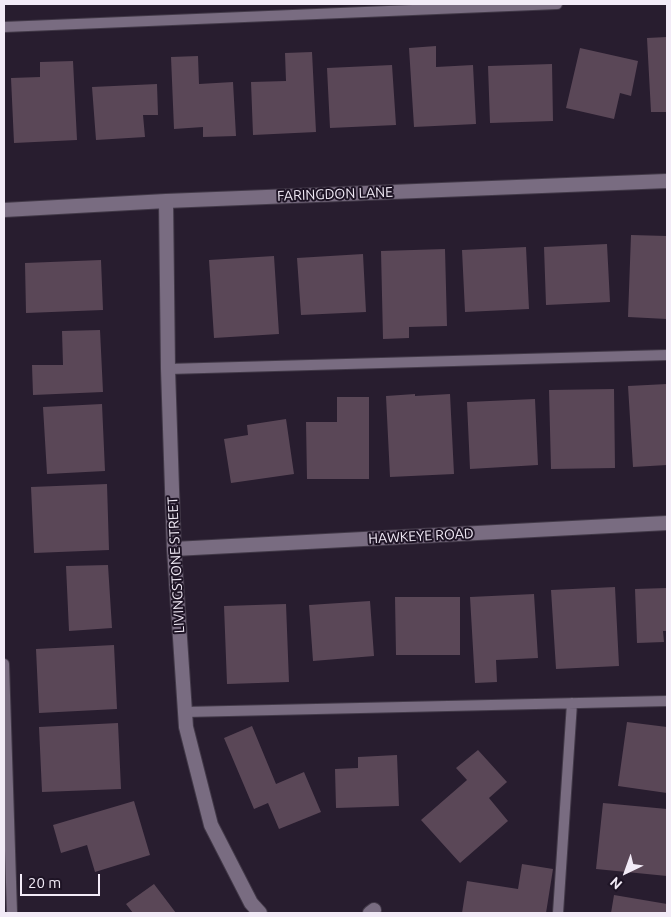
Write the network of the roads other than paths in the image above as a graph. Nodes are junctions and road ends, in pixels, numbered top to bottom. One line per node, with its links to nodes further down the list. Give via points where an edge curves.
1 (557, 4): 2 (lane)
2 (4, 27)
3 (667, 181): 4 (street, FARINGDON LANE)
4 (166, 201): 5 (street, FARINGDON LANE); 7 (street, LIVINGSTONE STREET)
5 (4, 210)
6 (667, 355): 7 (lane)
7 (168, 368): 9 (street, LIVINGSTONE STREET)
8 (667, 523): 9 (street, HAWKEYE ROAD)
9 (174, 549): 13 (street, LIVINGSTONE STREET)
10 (4, 664): 14 (lane)
11 (667, 701): 12 (lane)
12 (572, 703): 13 (lane); 16 (lane)
13 (185, 712): 15 (street, LIVINGSTONE STREET, via 211,825 251,903)
14 (12, 913)
15 (260, 913)
16 (558, 913)

